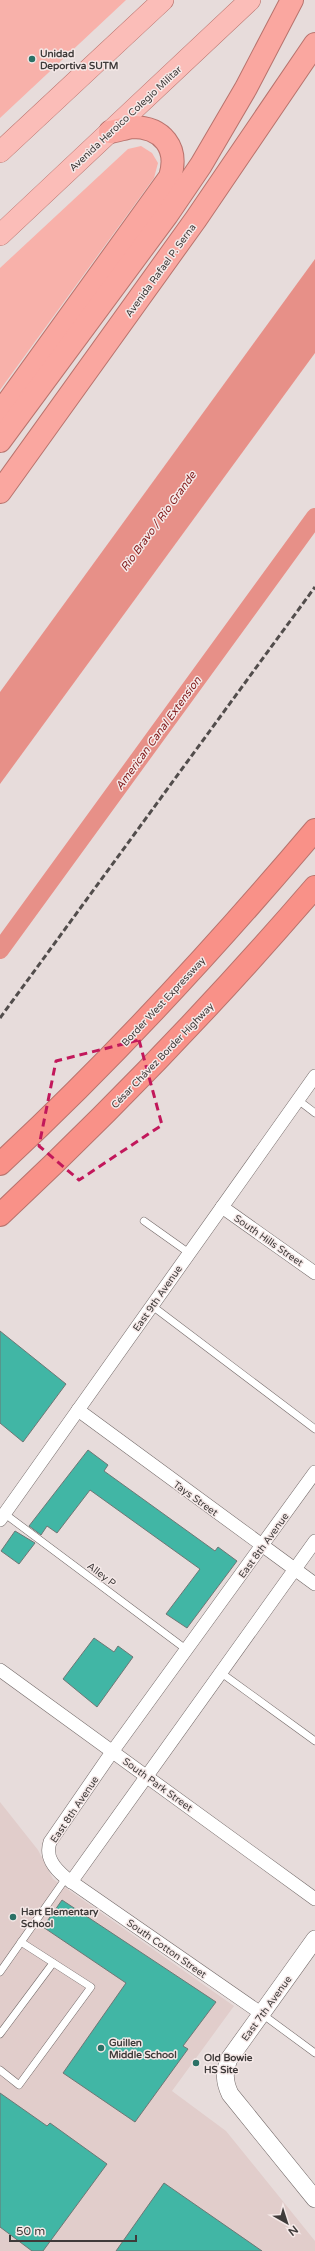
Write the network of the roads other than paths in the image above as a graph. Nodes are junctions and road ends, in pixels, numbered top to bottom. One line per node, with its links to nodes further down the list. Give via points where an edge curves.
1 (163, 0): 6 (main road)
2 (250, 0): 5 (main road, Avenida Heroico Colegio Militar)
3 (292, 0): 12 (highway, via 205,159 167,215)
4 (315, 44): 13 (highway, Avenida Rafael P. Serna, via 192,225)
5 (110, 132): 8 (main road, Avenida Heroico Colegio Militar); 11 (highway, via 131,127 141,128 161,137 170,146 174,156 170,177)
6 (9, 139): 7 (main road)
7 (0, 152)
8 (32, 206): 9 (main road); 10 (main road, Avenida Heroico Colegio Militar)
9 (0, 212)
10 (0, 235)
11 (0, 413)
12 (0, 441)
13 (0, 492)
14 (315, 830): 19 (highway, Border West Expressway, via 162,1004 72,1096)
15 (315, 887): 21 (highway, César Chávez Border Highway, via 252,960 126,1093)
16 (315, 1076): 17 (street, East 9th Avenue)
17 (298, 1100): 18 (lane); 20 (street, East 9th Avenue)
18 (315, 1113)
19 (0, 1164)
20 (222, 1207): 23 (street, East 9th Avenue); 24 (street, South Hills Street)
21 (0, 1215)
22 (144, 1221): 23 (lane)
23 (189, 1252): 25 (street, East 9th Avenue)
24 (315, 1273)
25 (151, 1305): 26 (street, East 9th Avenue); 27 (lane)
26 (78, 1410): 29 (street, East 9th Avenue); 31 (street, Tays Street)
27 (315, 1429)
28 (315, 1472): 31 (street, East 8th Avenue)
29 (2, 1517): 34 (lane, Alley P)
30 (315, 1541): 32 (street)
31 (262, 1546): 32 (street, Tays Street); 34 (street, East 8th Avenue)
32 (295, 1569): 33 (street, Tays Street); 36 (street)
33 (315, 1584)
34 (187, 1650): 38 (street, East 8th Avenue)
35 (0, 1670): 38 (street, South Park Street)
36 (220, 1672): 37 (lane); 39 (street)
37 (315, 1741)
38 (112, 1752): 39 (street, South Park Street); 40 (street, East 8th Avenue, via 50,1842 50,1860)
39 (148, 1776): 40 (street); 41 (street, South Park Street)
40 (69, 1880): 43 (lane); 46 (street, South Cotton Street)
41 (315, 1899)
42 (315, 1939): 46 (street, East 7th Avenue)
43 (21, 1942): 44 (lane); 45 (lane)
44 (53, 1963): 47 (lane); 49 (lane, via 91,1987 19,2084)
45 (0, 1972)
46 (262, 2014): 48 (lane); 50 (street, East 7th Avenue, via 229,2059 225,2069 225,2080 230,2094)
47 (0, 2034)
48 (315, 2053)
49 (0, 2070)
50 (315, 2199)

